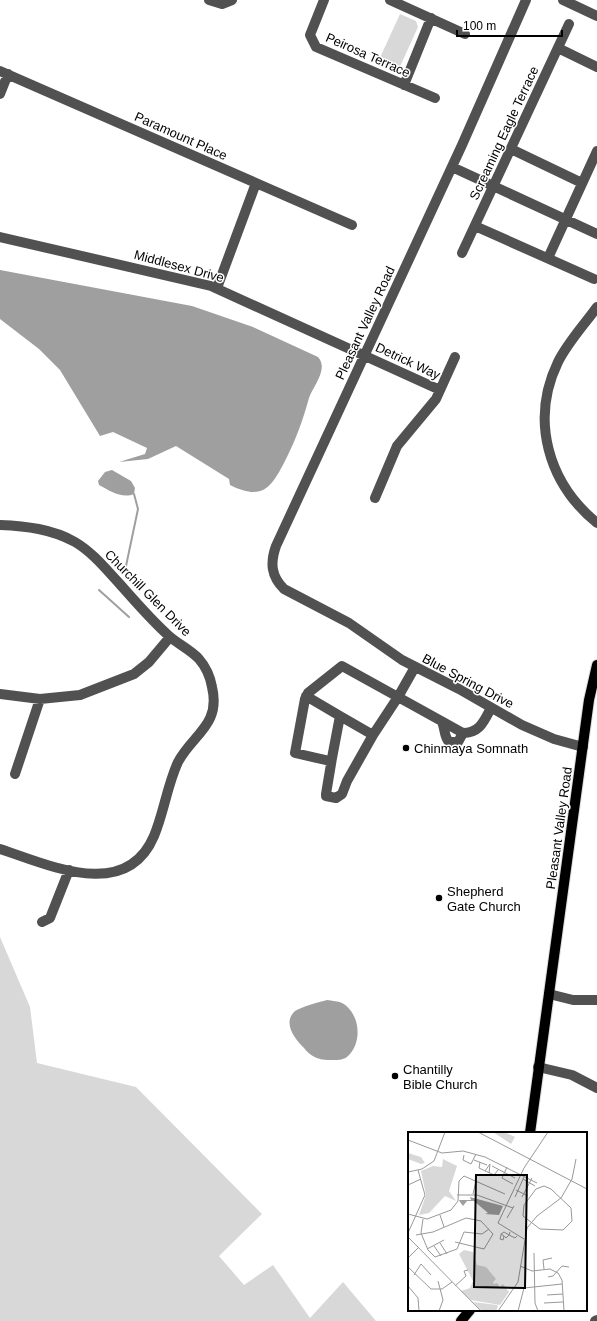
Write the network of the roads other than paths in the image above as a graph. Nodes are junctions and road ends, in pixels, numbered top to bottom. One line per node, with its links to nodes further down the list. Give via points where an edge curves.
1 (209, 0): 2 (street, via 222,4)
2 (232, 0)
3 (324, 0): 14 (street, Peirosa Terrace, via 310,34 316,47)
4 (390, 0): 8 (street)
5 (526, 0): 19 (street, Pleasant Valley Road)
6 (563, 0): 7 (street)
7 (597, 16)
8 (431, 18): 10 (street); 14 (street)
9 (569, 24): 11 (street, Screaming Eagle Terrace)
10 (465, 34)
11 (558, 48): 12 (street); 17 (street, Screaming Eagle Terrace)
12 (597, 67)
13 (4, 72): 15 (street); 20 (street, Paramount Place)
14 (404, 85): 16 (street, Peirosa Terrace)
15 (0, 94)
16 (435, 98)
17 (510, 150): 21 (street); 22 (street, Screaming Eagle Terrace)
18 (597, 151): 21 (street)
19 (452, 166): 22 (street); 33 (street, Pleasant Valley Road)
20 (256, 183): 24 (street, Paramount Place); 31 (street)
21 (582, 183): 23 (street)
22 (493, 187): 23 (street); 25 (street, Screaming Eagle Terrace)
23 (566, 219): 26 (street); 29 (street)
24 (352, 225)
25 (474, 226): 28 (street, Screaming Eagle Terrace); 29 (street)
26 (597, 234)
27 (0, 237): 31 (street, Middlesex Drive)
28 (462, 253)
29 (548, 258): 30 (street)
30 (594, 279)
31 (217, 288): 33 (street, Middlesex Drive)
32 (597, 307): 37 (street, via 559,361 549,389 545,418 550,455 558,477 575,503)
33 (365, 355): 35 (street, Detrick Way); 39 (street, Pleasant Valley Road, via 272,558 275,577 284,589)
34 (455, 357): 35 (street)
35 (440, 390): 36 (street, via 430,407 397,446)
36 (375, 498)
37 (597, 523)
38 (0, 525): 40 (street, Churchill Glen Drive, via 53,532 81,546)
39 (348, 623): 42 (street, Blue Spring Drive)
40 (170, 637): 46 (street, via 149,662 134,674 80,696); 56 (street, Churchill Glen Drive, via 198,658 208,673 214,704 209,723 180,760 170,781 154,836 139,858 117,872 97,875)
41 (597, 665): 52 (main road, Pleasant Valley Road)
42 (415, 667): 45 (street); 47 (street, Blue Spring Drive)
43 (0, 694): 46 (street)
44 (306, 696): 45 (street, via 342,666); 48 (street); 53 (street, via 295,753 330,761)
45 (398, 697): 49 (street); 51 (street)
46 (40, 699): 54 (street)
47 (491, 708): 50 (street, via 480,728 471,733); 52 (street, Blue Spring Drive, via 542,734)
48 (340, 716): 51 (street); 53 (street)
49 (442, 722): 50 (street); 50 (street, via 446,728 445,737 448,742 458,742)
50 (463, 733)
51 (373, 735): 53 (street, via 340,797 332,798 326,794)
52 (583, 747): 58 (main road, Pleasant Valley Road)
53 (332, 758)
54 (15, 774)
55 (0, 849): 56 (street, Churchill Glen Drive)
56 (69, 870): 57 (street, via 50,918)
57 (42, 922)
58 (549, 994): 59 (street, via 573,1000); 60 (main road, Pleasant Valley Road)
59 (597, 1000)
60 (538, 1066): 61 (street, via 572,1075); 62 (main road, Pleasant Valley Road)
61 (597, 1088)
62 (530, 1132)
63 (469, 1311): 64 (main road)
64 (461, 1321)

